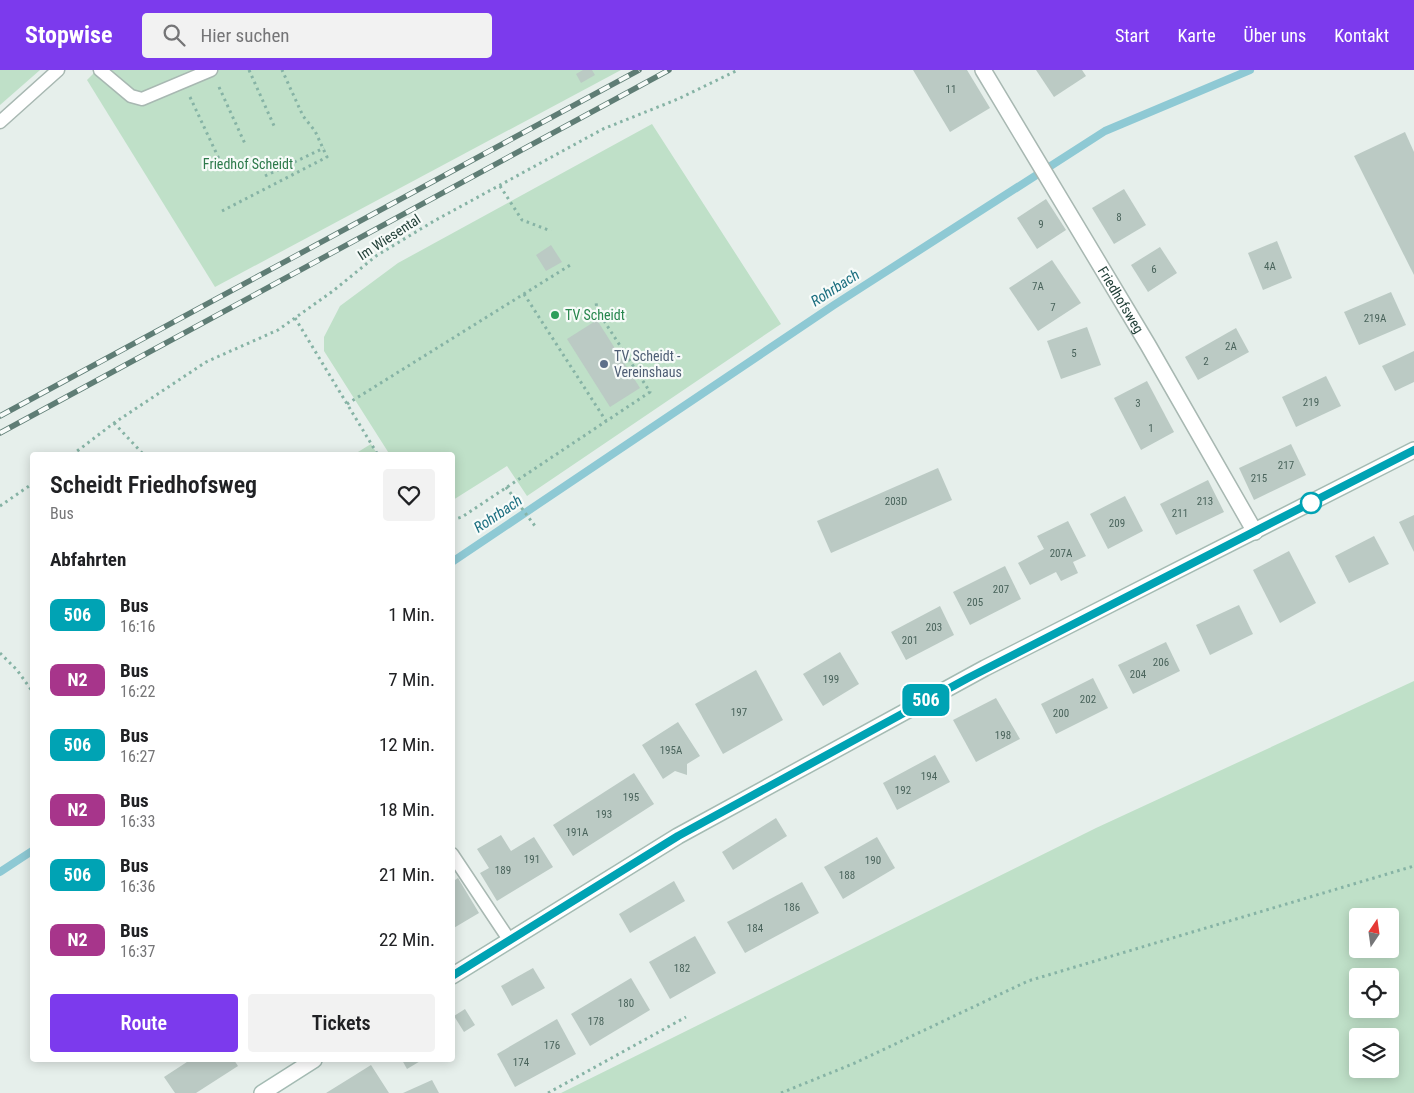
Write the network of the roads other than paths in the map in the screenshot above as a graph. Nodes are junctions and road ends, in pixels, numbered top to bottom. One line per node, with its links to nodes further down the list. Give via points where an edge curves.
1 (58, 70): 5 (lane)
2 (100, 70): 4 (lane, via 131,96 142,99)
3 (983, 70): 7 (main road, Friedhofsweg, via 1148,345)
4 (213, 74)
5 (0, 122)
6 (1414, 450): 7 (main road)
7 (1255, 532): 9 (main road, via 985,668 687,831)
8 (455, 858): 9 (lane)
9 (510, 941): 10 (main road)
10 (455, 974)
11 (311, 1062): 12 (main road)
12 (262, 1093)

